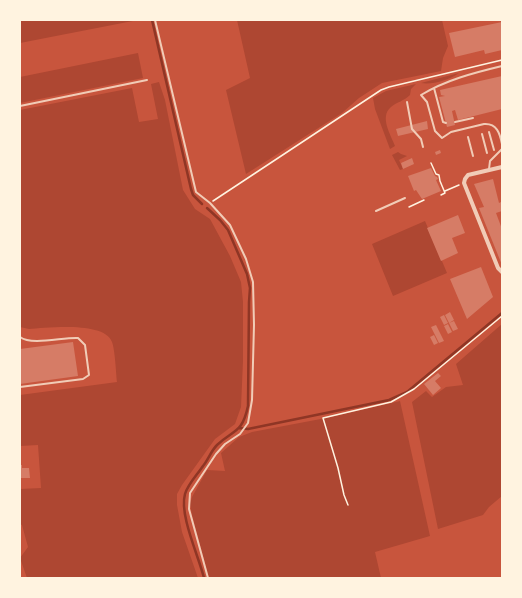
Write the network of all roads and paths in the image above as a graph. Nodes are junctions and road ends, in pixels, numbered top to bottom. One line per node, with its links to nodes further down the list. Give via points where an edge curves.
1 (155, 20): 28 (lane, via 196,192)
2 (502, 60): 28 (path, via 380,90)
3 (502, 66): 5 (lane, via 459,77)
4 (147, 80): 7 (lane)
5 (434, 87): 10 (lane, via 443,122); 14 (lane, via 420,95 427,102 435,132 442,138 451,132 490,124 500,134)
6 (407, 102): 15 (lane, via 412,129 421,139)
7 (20, 106)
8 (473, 118): 9 (lane)
9 (454, 122)
10 (446, 124)
11 (490, 132): 17 (lane)
12 (482, 134): 18 (lane)
13 (468, 137): 19 (lane)
14 (502, 144)
15 (423, 146)
16 (502, 149): 22 (lane, via 490,161)
17 (494, 150)
18 (487, 153)
19 (473, 156)
20 (431, 163): 24 (path)
21 (502, 167): 22 (street)
22 (490, 170): 23 (street, via 468,175)
23 (464, 183): 24 (path); 31 (street, via 498,268)
24 (445, 191): 25 (path)
25 (441, 195)
26 (405, 198): 30 (lane)
27 (424, 200): 29 (path)
28 (210, 203): 36 (lane, via 230,225 246,260 253,282 254,325 252,400 248,422 240,434 216,454 190,493 189,509)
29 (409, 206)
30 (376, 212)
31 (502, 272)
32 (502, 316): 35 (path, via 414,389 391,402 323,418)
33 (20, 337): 34 (lane, via 34,341 78,338 85,345 89,375 83,379)
34 (20, 387)
35 (348, 505)
36 (208, 578)

